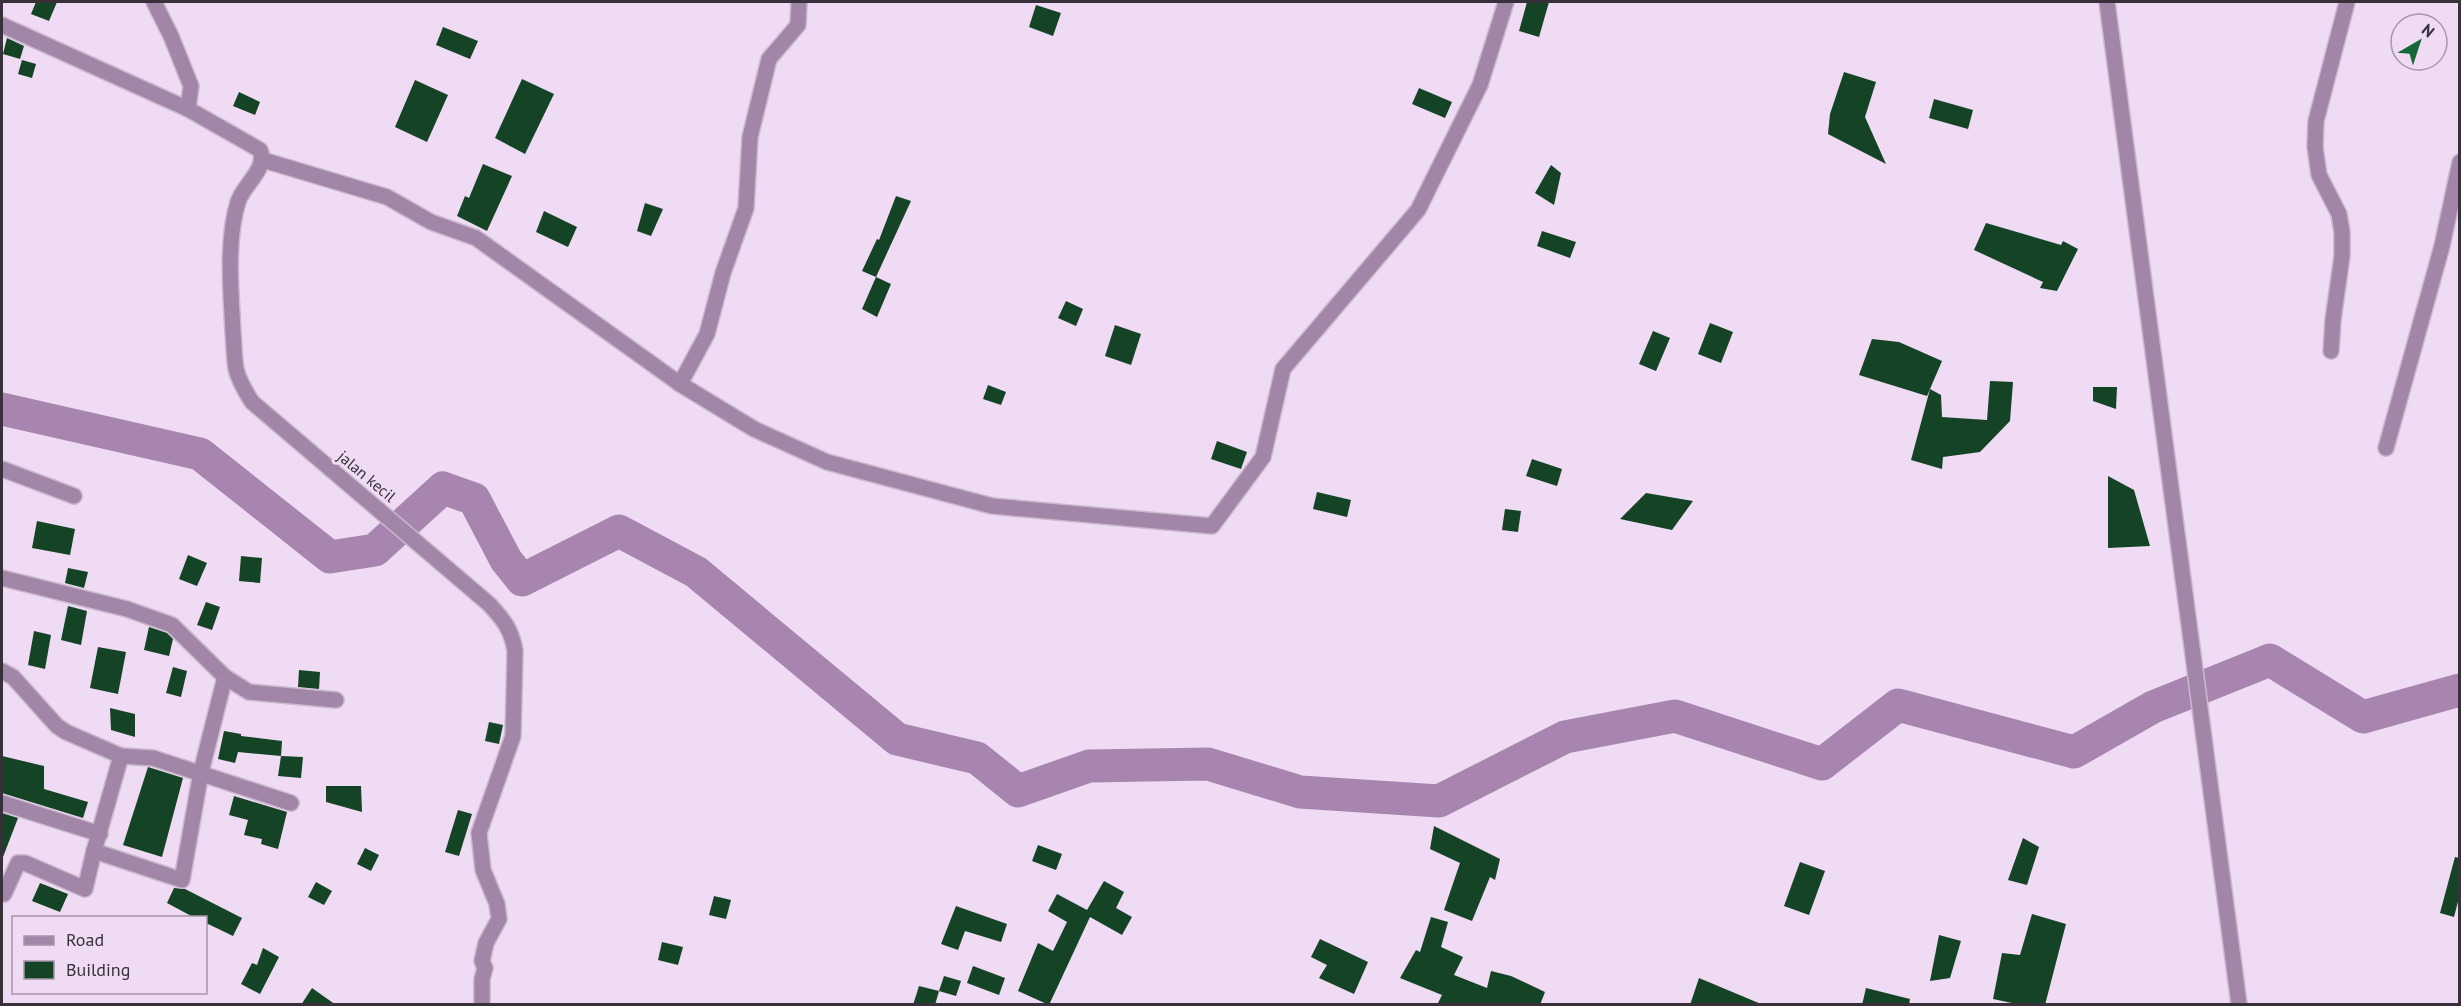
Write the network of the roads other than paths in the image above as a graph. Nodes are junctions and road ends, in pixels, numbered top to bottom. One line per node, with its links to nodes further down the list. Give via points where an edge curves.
1 (154, 2): 7 (street, via 191,86)
2 (799, 2): 11 (street, via 798,25 769,59 750,137 746,208 707,334)
3 (1506, 2): 11 (street, via 1480,85 1418,210 1283,369 1263,457 1212,526 992,506 828,462 754,429)
4 (2107, 2): 27 (street)
5 (2347, 2): 10 (street, via 2316,121 2319,175 2339,214 2342,232)
6 (2, 25): 7 (street)
7 (188, 109): 8 (street, via 260,150)
8 (263, 160): 11 (street, via 387,197 431,222 476,238); 26 (street, jalan kecil, via 244,188 235,213 230,279 236,368 242,386 252,402 489,604 506,622 513,639 513,736 478,833 483,870 499,919 486,943 482,961)
9 (2460, 162): 12 (street, via 2442,246)
10 (2331, 351)
11 (680, 384)
12 (2386, 448)
13 (2, 469): 14 (street)
14 (74, 495)
15 (2, 578): 17 (street, via 127,609 172,625)
16 (2, 671): 19 (street, via 13,677 57,726)
17 (225, 677): 18 (street, via 249,692); 20 (street)
18 (336, 700)
19 (121, 756): 20 (street, via 153,758); 23 (street)
20 (201, 772): 22 (street); 24 (street, via 182,880)
21 (2, 803): 23 (street)
22 (291, 803)
23 (100, 834): 24 (street)
24 (94, 851): 25 (street, via 85,889 18,863)
25 (2, 896)
26 (482, 1005)
27 (2239, 1005)

